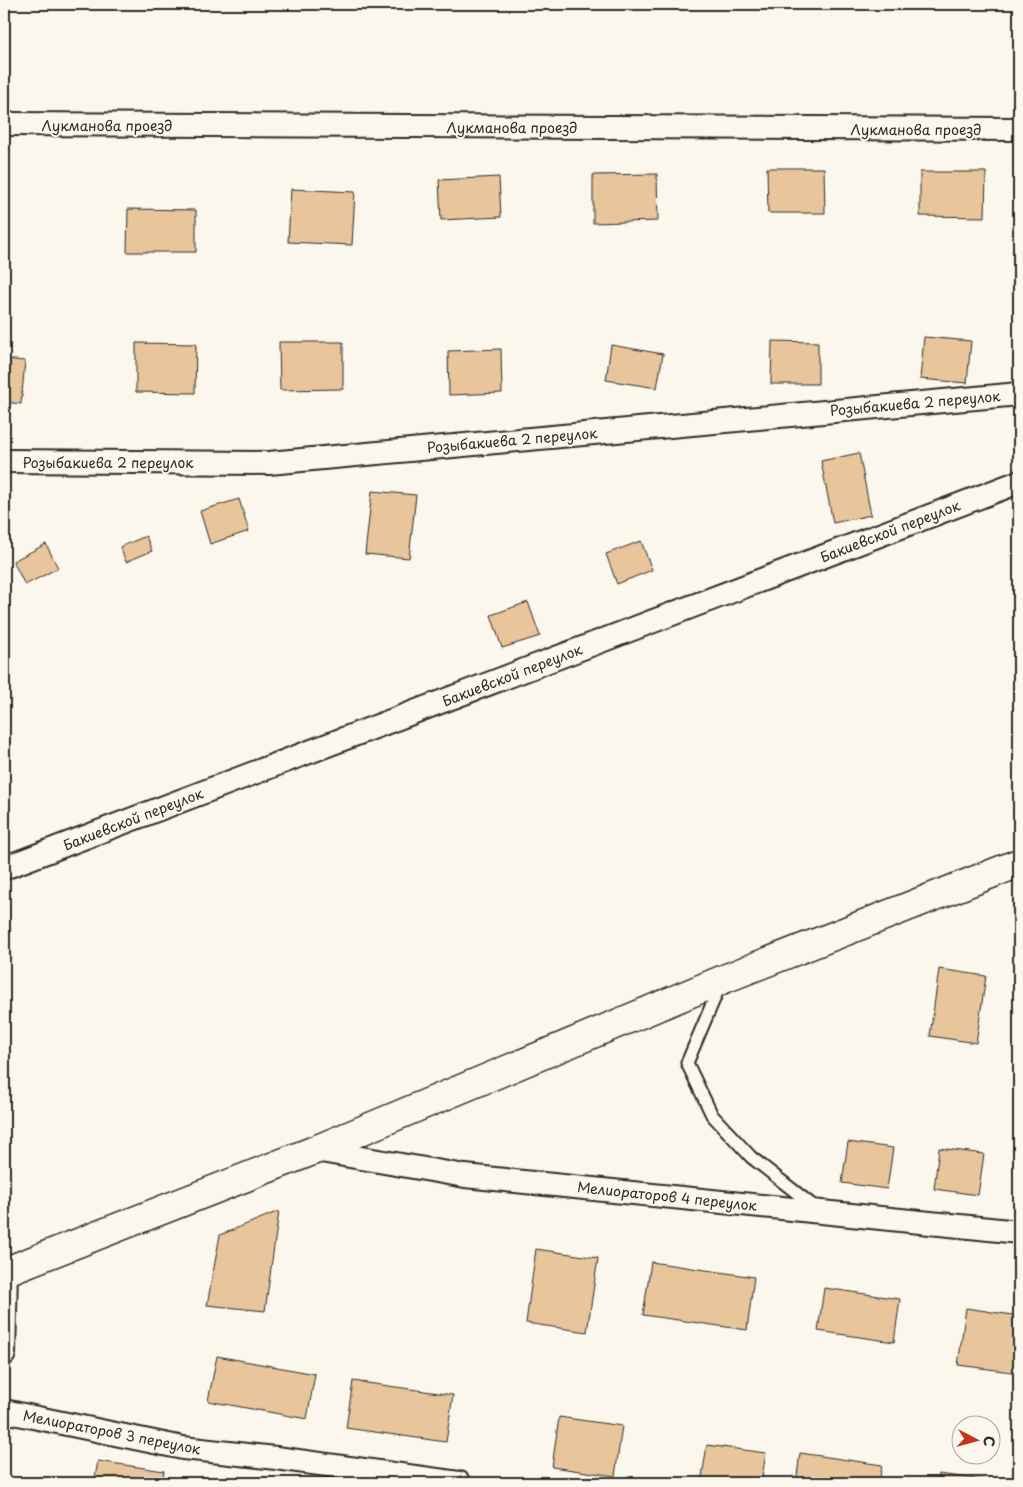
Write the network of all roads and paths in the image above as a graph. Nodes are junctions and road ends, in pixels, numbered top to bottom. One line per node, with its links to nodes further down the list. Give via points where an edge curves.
1 (4, 124): 2 (street, Лукманова проезд)
2 (1019, 129)
3 (1019, 394): 4 (street, Розыбакиева 2 переулок, via 269,462)
4 (4, 461)
5 (1019, 482): 7 (street, Бакиевской переулок)
6 (1019, 862): 8 (street)
7 (4, 868)
8 (724, 979): 9 (street); 10 (lane, via 687,1063 712,1115 751,1157)
9 (316, 1150): 10 (street, Мелиораторов 4 переулок, via 465,1176); 12 (street)
10 (821, 1212): 11 (street, Мелиораторов 4 переулок)
11 (1019, 1232)
12 (5, 1271): 13 (street)
13 (4, 1354)
14 (4, 1411): 15 (street, Мелиораторов 3 переулок, via 183,1448)
15 (459, 1483)

